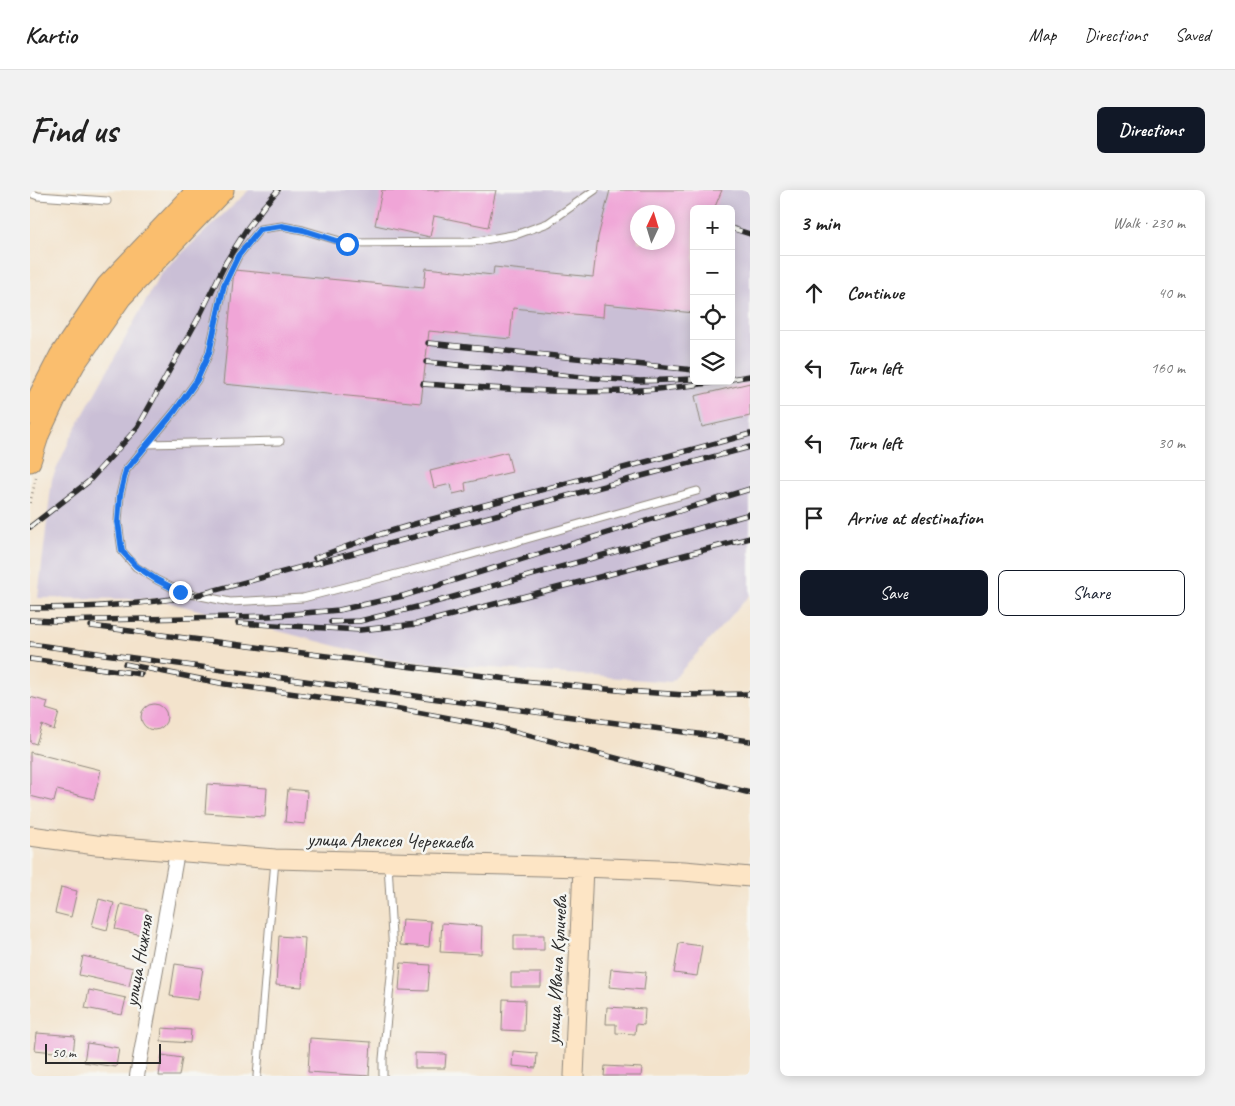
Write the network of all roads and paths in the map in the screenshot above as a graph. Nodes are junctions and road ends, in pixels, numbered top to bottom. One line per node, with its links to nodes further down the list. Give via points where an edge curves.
1 (198, 190): 6 (main road, via 107,286 60,356)
2 (223, 190): 9 (main road, via 121,296 75,363 55,399)
3 (595, 190): 8 (lane, via 548,224 518,234 473,242 347,244 282,226 260,229 238,256 224,285 209,353 197,380)
4 (30, 193): 5 (lane)
5 (106, 201)
6 (30, 414)
7 (280, 441): 8 (lane)
8 (147, 444): 10 (lane, via 126,470 120,495 118,522 122,551 136,566 180,592 230,602 303,598 455,560)
9 (30, 461)
10 (697, 491)
11 (32, 839): 12 (street, улица Алексея Черекаева)
12 (177, 852): 13 (street, улица Алексея Черекаева); 17 (street, улица Нижняя)
13 (275, 860): 14 (street, улица Алексея Черекаева); 18 (lane)
14 (388, 863): 15 (street, улица Алексея Черекаева); 19 (lane, via 393,954)
15 (583, 867): 16 (street, улица Алексея Черекаева, via 684,871); 20 (street, улица Ивана Куличева)
16 (750, 878)
17 (137, 1076)
18 (257, 1076)
19 (383, 1076)
20 (574, 1076)

